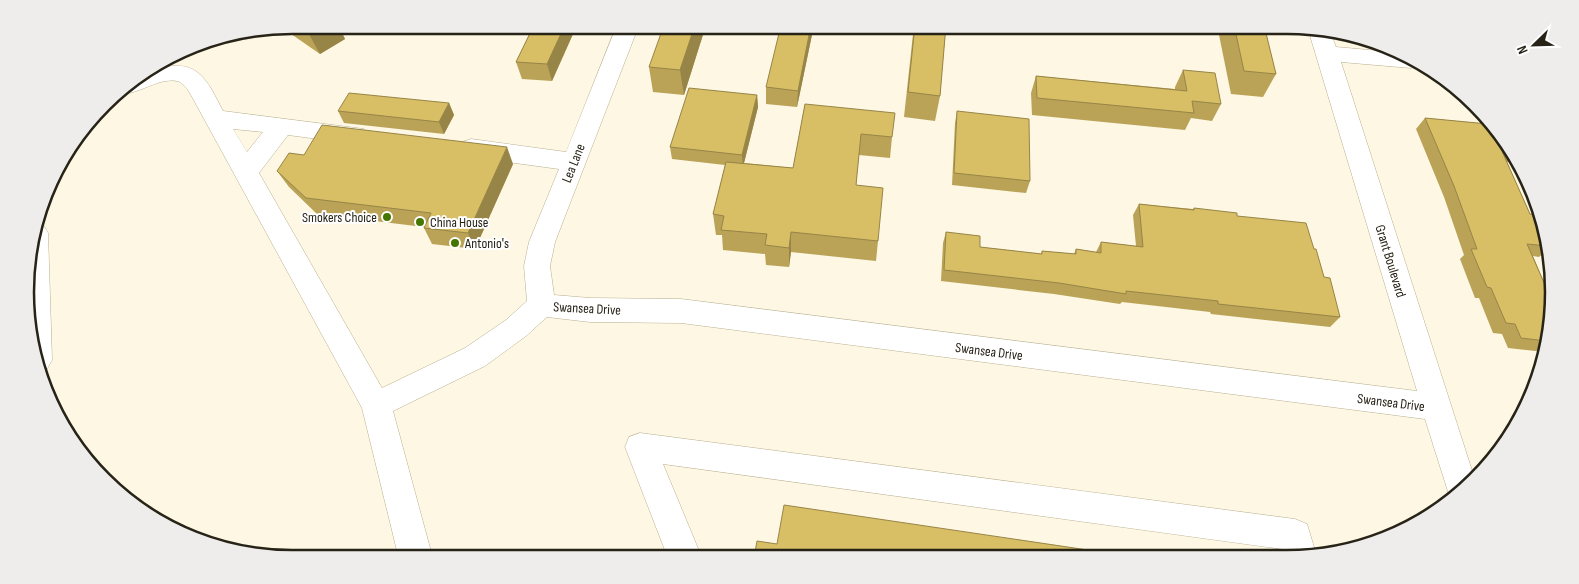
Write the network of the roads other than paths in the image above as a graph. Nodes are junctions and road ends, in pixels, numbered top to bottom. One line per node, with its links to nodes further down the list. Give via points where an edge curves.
1 (624, 34): 9 (street, Lea Lane)
2 (1323, 42): 3 (street); 15 (street, Grant Boulevard)
3 (1396, 58)
4 (142, 82): 5 (street, via 183,74 195,82)
5 (216, 118): 6 (street); 10 (street)
6 (282, 126): 7 (street); 10 (street)
7 (377, 138)
8 (452, 146): 9 (street)
9 (574, 162): 12 (street, Lea Lane, via 542,242 537,266)
10 (246, 172): 14 (street)
11 (35, 263): 13 (street)
12 (541, 306): 14 (street, via 475,357); 15 (street, Swansea Drive, via 681,311)
13 (37, 329)
14 (376, 405): 17 (street)
15 (1436, 408): 16 (street, Grant Boulevard)
16 (1460, 483)
17 (414, 550)
18 (682, 550): 19 (street, via 640,447 1295,535)
19 (1298, 550)

